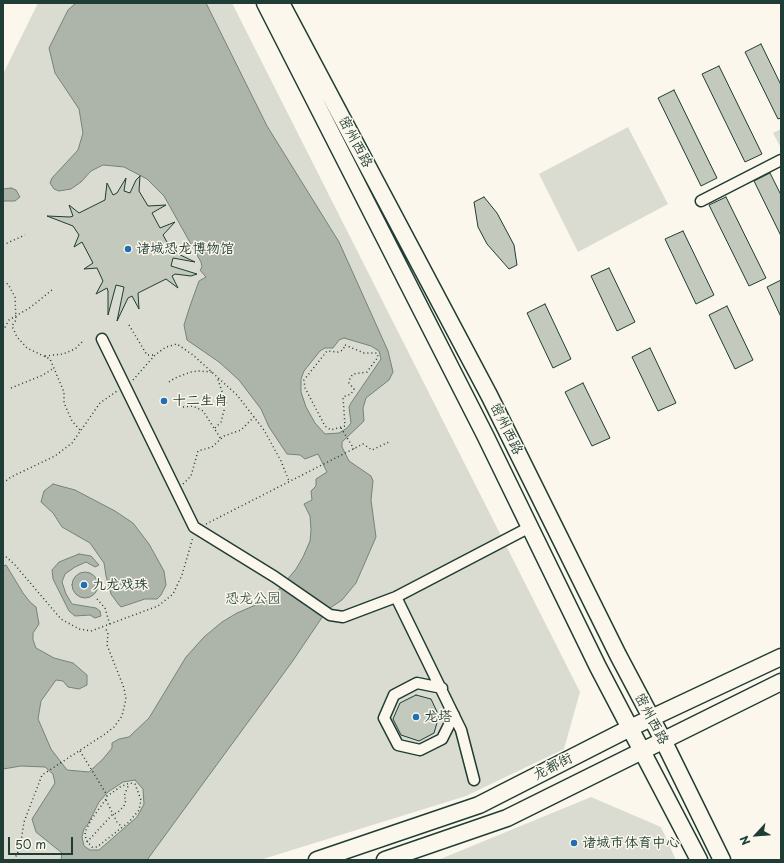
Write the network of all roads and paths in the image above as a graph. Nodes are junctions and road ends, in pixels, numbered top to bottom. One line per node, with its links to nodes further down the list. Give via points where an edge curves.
1 (265, 3): 33 (main road, 密州西路)
2 (282, 3): 44 (main road, 密州西路, via 489,395 618,656)
3 (781, 160): 4 (street)
4 (701, 201)
5 (25, 235): 6 (path)
6 (3, 245)
7 (3, 282): 9 (path, via 8,284 16,297)
8 (53, 289): 9 (path, via 31,308)
9 (16, 316): 11 (path, via 9,320); 15 (path, via 12,326 17,337 27,348)
10 (129, 325): 14 (path, via 148,355)
11 (3, 331)
12 (102, 339): 20 (street)
13 (82, 342): 15 (path, via 75,349 63,354)
14 (155, 355): 17 (path, via 166,347 177,344); 20 (path)
15 (45, 356): 16 (path)
16 (54, 367): 21 (path, via 43,375); 26 (path, via 64,392 64,403 72,421)
17 (212, 372): 18 (path); 19 (path, via 190,372)
18 (217, 376): 23 (path); 24 (path, via 226,403 220,422)
19 (169, 382)
20 (125, 385): 26 (path, via 100,403); 32 (street)
21 (11, 388)
22 (183, 407): 24 (path, via 193,406 203,411)
23 (255, 417): 27 (path, via 241,430); 30 (path, via 281,461)
24 (215, 428): 27 (path)
25 (342, 429): 25 (path, via 331,430 325,426 305,388 304,380 327,351 338,352 343,350 345,345 364,353 377,353 378,357 367,372 353,374 350,378 349,384 354,389 351,394 343,397 346,423); 29 (path)
26 (81, 431): 31 (path, via 72,443 55,456)
27 (221, 439): 32 (path, via 212,447 198,451 191,476)
28 (391, 440): 29 (path, via 372,450 364,444)
29 (353, 449): 30 (path)
30 (289, 481): 34 (path)
31 (3, 483)
32 (176, 491): 34 (street)
33 (530, 527): 36 (street); 45 (main road, 密州西路)
34 (196, 529): 36 (street, via 275,577 330,616 342,618); 38 (path, via 174,594 158,606)
35 (3, 554): 39 (path, via 61,619 79,629 91,631)
36 (396, 597): 42 (street)
37 (97, 599): 38 (path, via 105,608)
38 (110, 625): 39 (path)
39 (105, 627): 48 (path, via 108,634 107,645 126,699 122,716 114,727)
40 (781, 657): 44 (main road, 龙都街)
41 (781, 682): 46 (main road, 龙都街)
42 (442, 688): 43 (street); 43 (street, via 417,683 394,695 384,718 398,745 420,750 442,739)
43 (454, 715): 49 (street, via 461,730)
44 (652, 718): 45 (main road, 龙都街); 46 (main road, 密州西路)
45 (630, 728): 47 (main road, 密州西路); 56 (main road, 龙都街, via 479,805)
46 (663, 740): 47 (main road, 龙都街); 59 (main road, 密州西路)
47 (642, 750): 57 (main road, 龙都街, via 507,818); 58 (main road, 密州西路)
48 (80, 751): 51 (path); 55 (path, via 42,775 24,822 20,848)
49 (474, 780)
50 (129, 784): 51 (path); 52 (path, via 124,796 124,806); 53 (path, via 135,784 141,800 139,810)
51 (106, 797): 52 (path); 54 (path, via 91,820 86,832)
52 (113, 814): 53 (path); 54 (path)
53 (122, 828): 54 (path, via 98,847 92,847)
54 (87, 842)
55 (14, 860)
56 (317, 860)
57 (385, 860)
58 (699, 860)
59 (722, 860)

